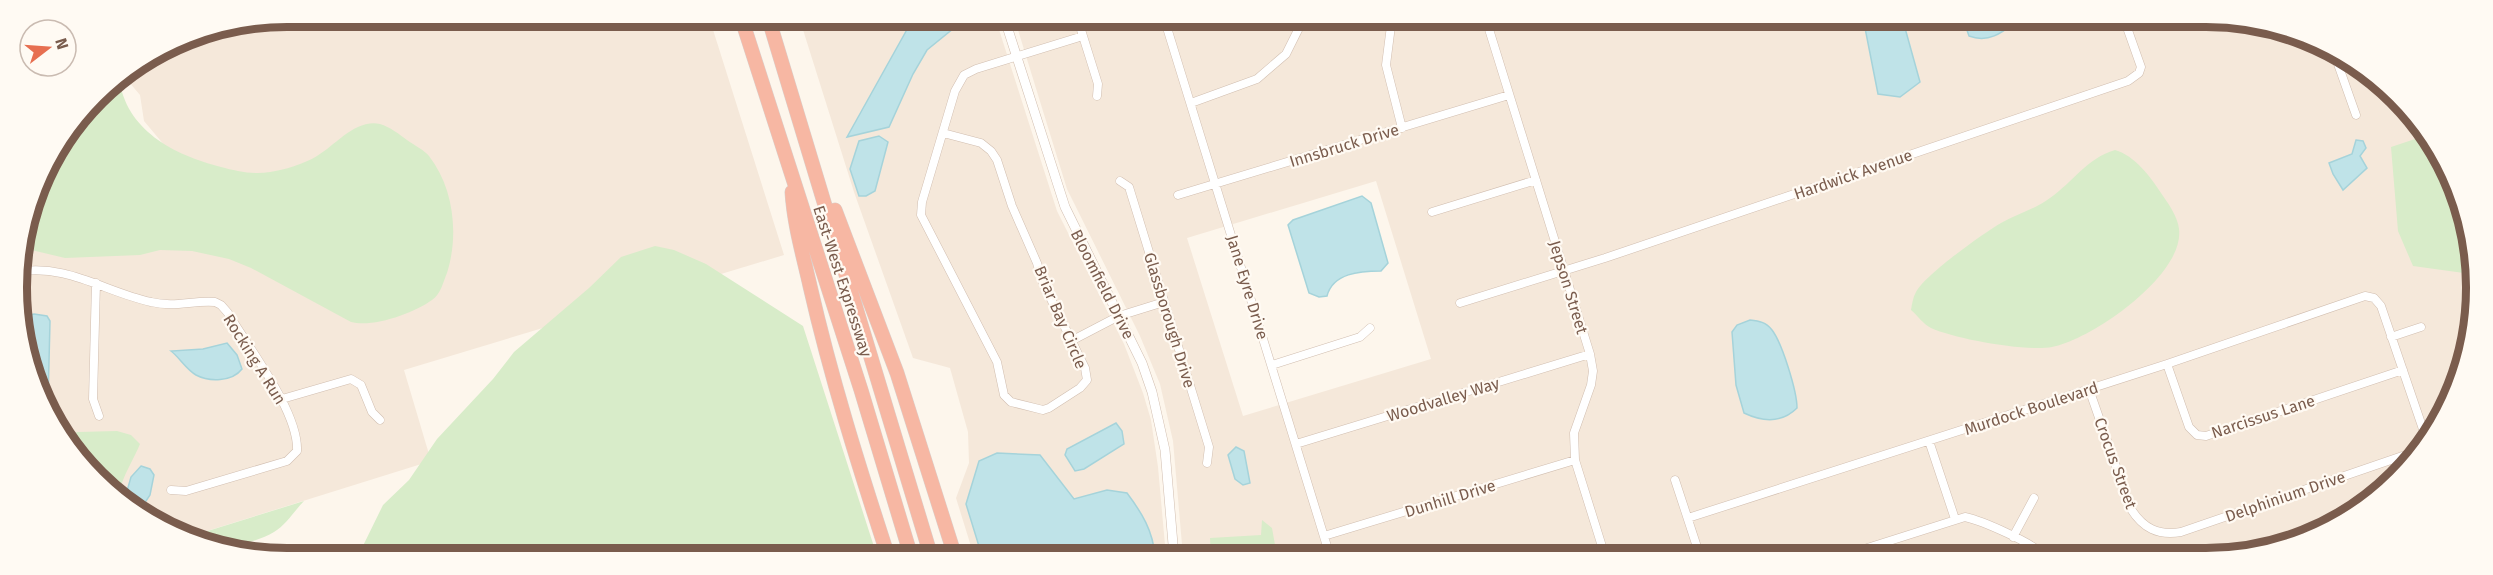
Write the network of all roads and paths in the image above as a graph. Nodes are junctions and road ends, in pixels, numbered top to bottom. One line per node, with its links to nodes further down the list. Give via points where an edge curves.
1 (744, 27): 20 (highway, East-West Expressway)
2 (771, 27): 19 (highway, East-West Expressway)
3 (1007, 27): 11 (street, Bloomfield Drive)
4 (1080, 27): 10 (street)
5 (1167, 27): 15 (street, Jane Eyre Drive)
6 (1300, 27): 15 (street, via 1286,54 1257,79)
7 (1391, 27): 17 (street, via 1386,65)
8 (1488, 27): 13 (street, Jepson Street)
9 (2127, 27): 27 (street, Hardwick Avenue, via 2139,60 2139,73 2128,81)
10 (1083, 36): 11 (street); 14 (street, via 1098,84)
11 (1016, 56): 18 (street, Briar Bay Circle, via 964,75 955,91); 31 (street, Bloomfield Drive, via 1065,207)
12 (2337, 62): 16 (street)
13 (1509, 95): 17 (street, Innsbruck Drive); 22 (street, Jepson Street)
14 (1097, 96)
15 (1191, 104): 23 (street, Jane Eyre Drive)
16 (2356, 115)
17 (1402, 128): 23 (street, Innsbruck Drive)
18 (943, 133): 35 (street, Briar Bay Circle, via 981,143 997,160 1043,283); 35 (street, Briar Bay Circle, via 921,215 997,362 1004,395 1011,402 1043,410 1080,388 1086,380 1085,368)
19 (816, 172): 61 (highway, East-West Expressway); 62 (highway, via 884,335)
20 (791, 175): 59 (highway, via 793,212 818,318); 60 (highway, East-West Expressway)
21 (1120, 180): 29 (street, Glassborough Drive, via 1129,187)
22 (1536, 180): 25 (street); 27 (street, Jepson Street)
23 (1215, 184): 24 (street, Innsbruck Drive); 38 (street, Jane Eyre Drive)
24 (1178, 195)
25 (1432, 212)
26 (28, 271): 28 (street, Rocking A Run, via 62,272)
27 (1564, 271): 30 (street, Hardwick Avenue); 36 (street, Jepson Street)
28 (96, 283): 41 (street, Rocking A Run, via 159,304 221,305); 42 (street, via 93,399)
29 (1164, 302): 31 (street); 49 (street, Glassborough Drive, via 1209,447)
30 (1460, 303)
31 (1119, 316): 35 (street); 63 (street, Bloomfield Drive, via 1142,363 1159,418)
32 (2421, 327): 34 (street)
33 (1370, 328): 38 (street, via 1360,337)
34 (2391, 337): 37 (street, Murdock Boulevard, via 2381,306 2374,298 2365,296); 39 (street)
35 (1071, 341)
36 (1590, 354): 46 (street, Woodvalley Way); 48 (street, Jepson Street, via 1592,385 1574,433)
37 (2167, 364): 39 (street, Narcissus Lane, via 2188,427 2197,435 2206,436); 40 (street, Murdock Boulevard)
38 (1272, 365): 46 (street, Jane Eyre Drive)
39 (2403, 370): 44 (street)
40 (2089, 389): 45 (street, Murdock Boulevard); 55 (street, Crocus Street, via 2131,509 2140,523)
41 (282, 399): 43 (street, via 351,379 361,385 372,412); 51 (street, Rocking A Run, via 297,445 292,459 186,491)
42 (99, 416)
43 (380, 420)
44 (2423, 430)
45 (1929, 441): 53 (street, Murdock Boulevard); 54 (street)
46 (1296, 444): 56 (street, Jane Eyre Drive)
47 (2404, 455): 55 (street, Delphinium Drive, via 2181,532)
48 (1575, 460): 56 (street, Dunhill Drive); 58 (street, Jepson Street)
49 (1207, 463)
50 (1676, 480): 53 (street)
51 (171, 490)
52 (2034, 498): 57 (street)
53 (1688, 519): 66 (street)
54 (1955, 519): 57 (street, via 1976,520); 67 (street)
55 (2152, 530)
56 (1324, 536): 64 (street, Jane Eyre Drive)
57 (2013, 537): 68 (street)
58 (1602, 547): 65 (street)
59 (886, 548)
60 (909, 548)
61 (929, 548)
62 (952, 548)
63 (1173, 548)
64 (1328, 548)
65 (1598, 548)
66 (1697, 548)
67 (1868, 548)
68 (2035, 548)

